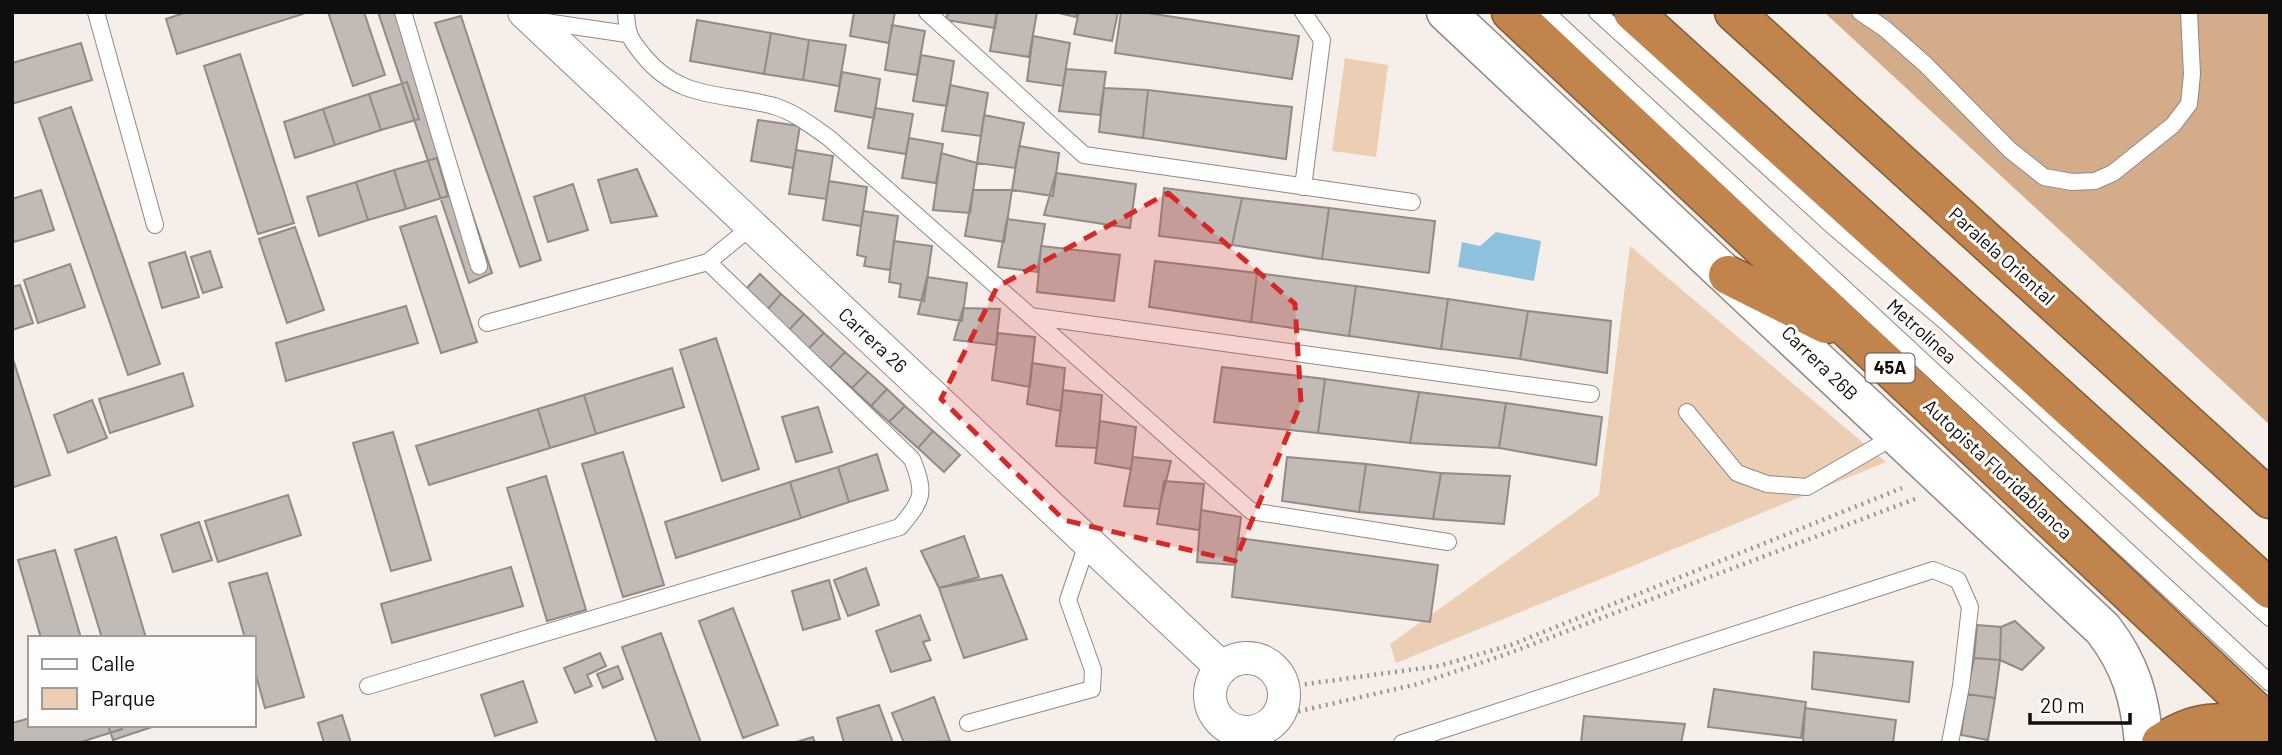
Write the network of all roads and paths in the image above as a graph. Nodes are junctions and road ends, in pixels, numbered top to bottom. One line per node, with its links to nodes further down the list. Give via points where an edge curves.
1 (96, 12): 18 (lane)
2 (403, 12): 21 (lane)
3 (626, 12): 15 (lane)
4 (926, 12): 16 (lane, via 1084,155)
5 (1303, 12): 16 (lane, via 1322,40)
6 (1446, 12): 22 (street, Carrera 26B)
7 (1511, 12): 25 (highway, Autopista Floridablanca / 45A)
8 (1546, 12): 36 (lane, Metrolínea)
9 (1597, 12): 34 (lane, Metrolínea)
10 (1633, 12): 33 (highway)
11 (1734, 12): 30 (highway, Paralela Oriental)
12 (1860, 12): 13 (lane, via 1902,43 2010,150 2044,177 2072,182 2095,181 2113,173 2173,125 2189,104)
13 (2189, 12)
14 (528, 16): 15 (lane); 19 (street, Carrera 26)
15 (627, 34): 23 (lane, via 653,69 674,84 789,112 829,138)
16 (1303, 187): 17 (lane)
17 (1412, 202)
18 (155, 225)
19 (752, 226): 20 (lane); 31 (street, Carrera 26)
20 (708, 262): 24 (lane); 37 (lane, via 912,459 921,481 919,505 900,527)
21 (479, 266)
22 (1728, 275): 25 (highway); 28 (street, Carrera 26B)
23 (1030, 316): 26 (lane); 32 (lane, via 1251,511)
24 (487, 323)
25 (1861, 341): 40 (highway, Autopista Floridablanca / 45A)
26 (1591, 394)
27 (1687, 412): 28 (lane, via 1737,473 1767,484 1807,487)
28 (1896, 436): 29 (street, Carrera 26B)
29 (1944, 480): 38 (path, via 1511,645); 38 (path, via 1504,655 1418,684); 44 (street, Carrera 26B, via 2103,629 2128,667)
30 (2270, 499)
31 (1088, 541): 35 (street, Carrera 26); 39 (lane, via 1068,600 1093,670 1092,689)
32 (1447, 542)
33 (2270, 589)
34 (2270, 618)
35 (1222, 668): 38 (street, via 1251,658 1265,663 1277,673); 38 (street, via 1209,695 1222,723 1251,732 1266,727)
36 (2270, 682)
37 (368, 687)
38 (1281, 702)
39 (968, 723)
40 (2270, 725)
41 (2270, 739): 45 (highway, via 2238,726 2214,723 2187,727)
42 (1402, 743): 43 (lane, via 1933,570 1958,580 1970,607)
43 (1950, 743)
44 (2144, 743)
45 (2161, 743)

